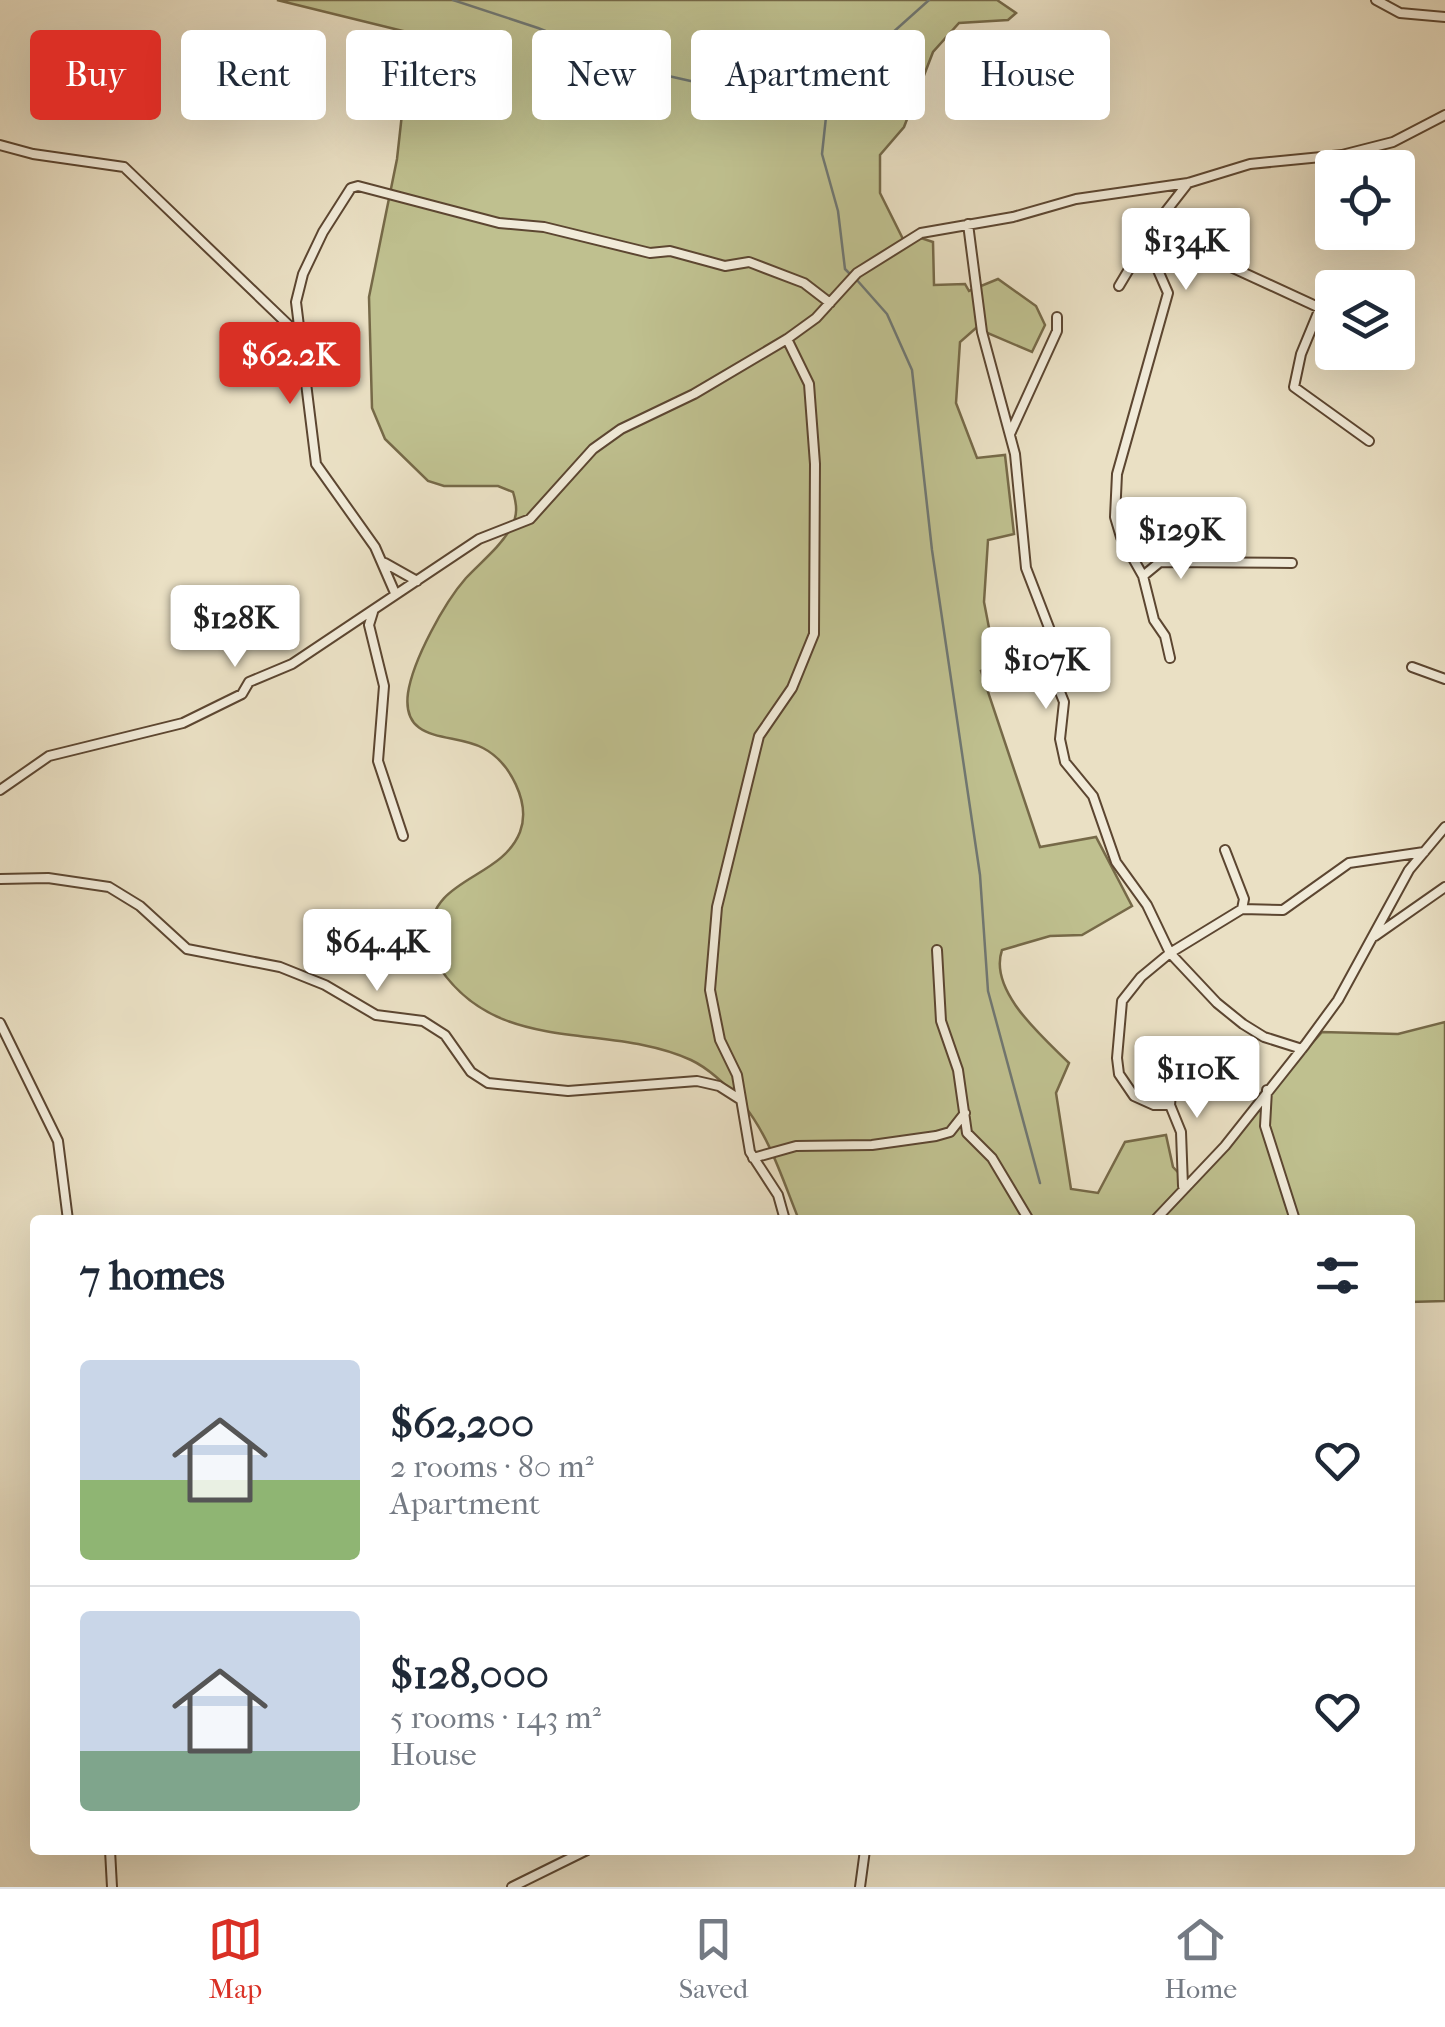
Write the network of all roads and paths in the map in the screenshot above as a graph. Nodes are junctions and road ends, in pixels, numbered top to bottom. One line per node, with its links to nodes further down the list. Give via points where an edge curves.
1 (1376, 0): 2 (street, via 1400,13)
2 (1445, 17)
3 (1445, 116): 5 (street, via 1387,144 1250,164)
4 (0, 145): 12 (street, via 124,168)
5 (1188, 183): 6 (street); 7 (street)
6 (968, 224): 10 (street, via 920,233 857,273); 14 (street, via 982,332)
7 (1156, 224): 8 (street); 15 (street, via 1174,250 1223,263 1320,308 1294,387)
8 (1146, 243): 9 (street); 18 (street, via 1168,293 1117,474 1116,517)
9 (1119, 286)
10 (830, 303): 12 (street, via 804,283 750,262 725,266 670,251 650,254 358,186 344,192 303,274 296,302); 13 (street)
11 (1057, 317): 14 (street, via 1057,331)
12 (301, 337): 17 (street, via 316,464)
13 (787, 339): 19 (street, via 621,429 584,458 530,520 481,538); 40 (street, via 809,384 817,605 814,634 792,688 759,736 716,914 710,1004)
14 (1010, 434): 35 (street, via 1026,568 1058,651 1062,751 1093,796 1116,862 1147,904)
15 (1368, 441)
16 (1292, 562): 18 (street, via 1160,562)
17 (385, 564): 19 (street); 20 (street)
18 (1143, 576): 22 (street)
19 (417, 581): 20 (street)
20 (395, 594): 21 (street)
21 (372, 612): 25 (street, via 208,711 49,756); 27 (street, via 369,625 384,686 378,762)
22 (1170, 658)
23 (1412, 667): 24 (street)
24 (1445, 679)
25 (0, 790)
26 (1443, 833): 29 (street)
27 (403, 836)
28 (1224, 850): 32 (street)
29 (1424, 852): 32 (street, via 1349,863 1284,910); 33 (street)
30 (0, 879): 40 (street, via 109,887 187,949 280,968 376,1016 423,1021 444,1035 470,1072 488,1082 568,1091 697,1082)
31 (1445, 887): 33 (street)
32 (1242, 909): 35 (street)
33 (1371, 938): 37 (street)
34 (937, 950): 42 (street, via 941,1020)
35 (1170, 953): 37 (street, via 1243,1024); 41 (street, via 1122,1001 1116,1058 1134,1096)
36 (0, 1022): 45 (street, via 58,1141)
37 (1302, 1048): 39 (street)
38 (1174, 1062): 41 (street)
39 (1267, 1090): 44 (street); 49 (street, via 1264,1126)
40 (740, 1100): 43 (street)
41 (1170, 1105): 44 (street, via 1181,1132)
42 (965, 1113): 43 (street, via 953,1130 936,1136 796,1146); 47 (street, via 967,1134 992,1158)
43 (752, 1158): 46 (street)
44 (1184, 1186): 48 (street)
45 (67, 1215)
46 (784, 1215)
47 (1026, 1215)
48 (1159, 1215)
49 (1292, 1215)
50 (110, 1855): 53 (street)
51 (578, 1855): 54 (street)
52 (864, 1855): 55 (street)
53 (112, 1887)
54 (512, 1887)
55 (860, 1887)

